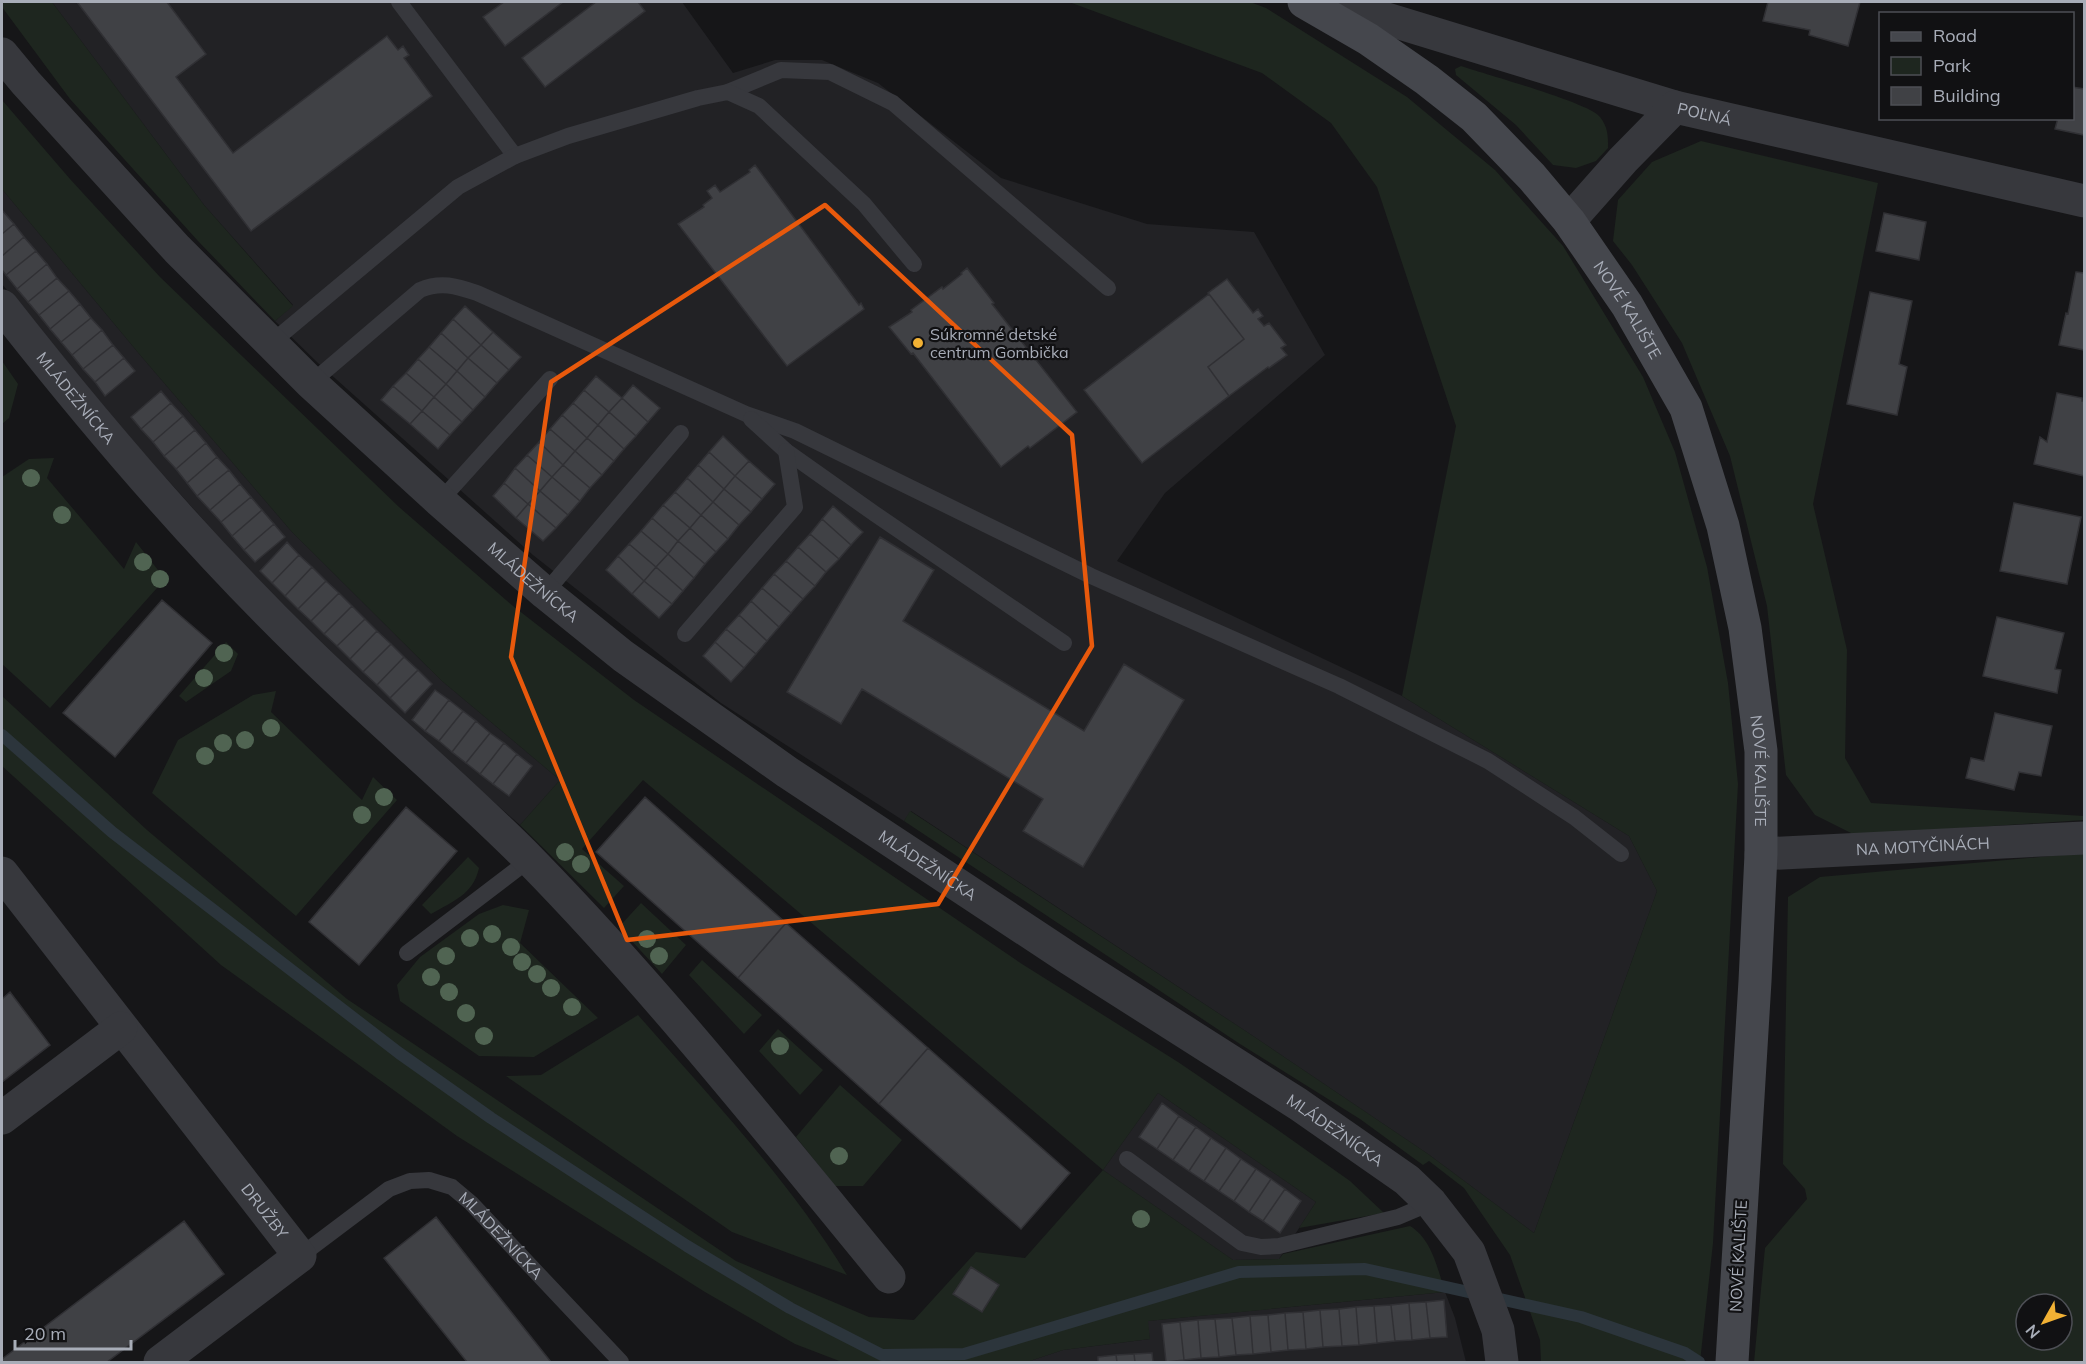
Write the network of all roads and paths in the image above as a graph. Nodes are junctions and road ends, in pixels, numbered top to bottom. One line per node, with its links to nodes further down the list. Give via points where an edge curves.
1 (399, 2): 7 (lane)
2 (1304, 2): 9 (street, NOVÉ KALIŠTE, via 1368,39 1474,117)
3 (1331, 2): 6 (street, POĽNÁ)
4 (2, 54): 13 (street, MLÁDEŽNÍCKA, via 177,249)
5 (728, 92): 7 (lane, via 568,136); 10 (lane, via 759,105 864,204); 11 (lane, via 781,70 830,72 893,103)
6 (1674, 107): 8 (street, POĽNÁ); 9 (street)
7 (516, 156): 13 (lane, via 458,188)
8 (2085, 201)
9 (1569, 221): 25 (street, NOVÉ KALIŠTE, via 1627,305 1686,408 1724,526 1745,628 1761,751)
10 (914, 264)
11 (1108, 288)
12 (2, 306): 26 (street, MLÁDEŽNÍCKA, via 71,394 199,541 303,647)
13 (271, 343): 15 (street, MLÁDEŽNÍCKA)
14 (550, 379): 19 (lane)
15 (311, 383): 16 (lane, via 410,297 441,284 477,293); 19 (street, MLÁDEŽNÍCKA)
16 (746, 414): 18 (lane); 24 (lane, via 795,431 1090,576 1339,686 1477,756 1574,817)
17 (681, 433): 20 (lane)
18 (786, 451): 21 (lane, via 795,507); 22 (lane)
19 (440, 501): 20 (street, MLÁDEŽNÍCKA)
20 (545, 593): 32 (street, MLÁDEŽNÍCKA, via 623,656 787,772 1298,1104 1398,1173)
21 (685, 634)
22 (1064, 643)
23 (2085, 838): 25 (street, NA MOTYČINÁCH)
24 (1621, 854)
25 (1761, 854): 38 (street, NOVÉ KALIŠTE)
26 (529, 860): 28 (lane); 34 (street, MLÁDEŽNÍCKA, via 655,994)
27 (2, 873): 29 (street, DRUŽBY)
28 (407, 953)
29 (121, 1028): 30 (street); 33 (street, DRUŽBY)
30 (2, 1118)
31 (1127, 1159): 32 (lane, via 1242,1243 1261,1247 1398,1217)
32 (1431, 1203): 37 (street, MLÁDEŽNÍCKA, via 1469,1252 1498,1330)
33 (300, 1256): 35 (street); 36 (lane, MLÁDEŽNÍCKA, via 389,1190 410,1181 429,1180 452,1187)
34 (889, 1277)
35 (160, 1362)
36 (621, 1362)
37 (1502, 1362)
38 (1732, 1362)

